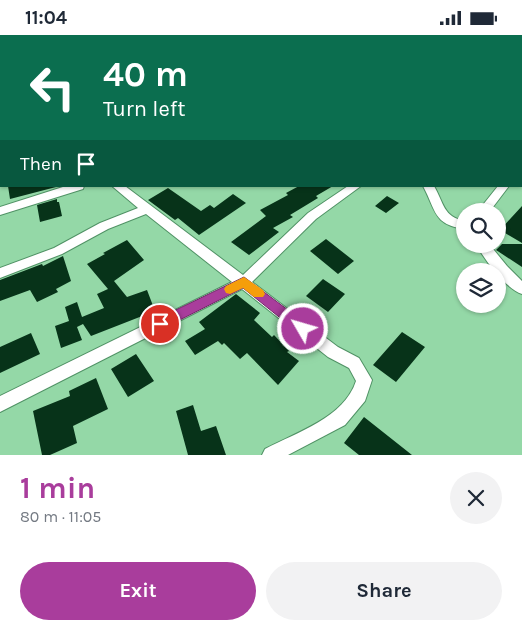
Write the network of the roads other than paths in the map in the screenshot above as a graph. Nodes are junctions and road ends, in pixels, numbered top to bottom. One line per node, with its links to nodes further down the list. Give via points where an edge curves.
1 (76, 187): 8 (street)
2 (118, 187): 7 (street)
3 (355, 187): 12 (street, via 312,216)
4 (429, 187): 9 (street, via 441,215)
5 (503, 187): 6 (street)
6 (490, 203)
7 (148, 209): 11 (street, via 104,226 58,251); 12 (street)
8 (0, 211)
9 (456, 224)
10 (489, 253): 13 (street)
11 (0, 273)
12 (244, 282): 14 (street); 15 (street, via 333,352 354,363 364,380 359,396 339,419)
13 (522, 289)
14 (0, 404)
15 (271, 455)

